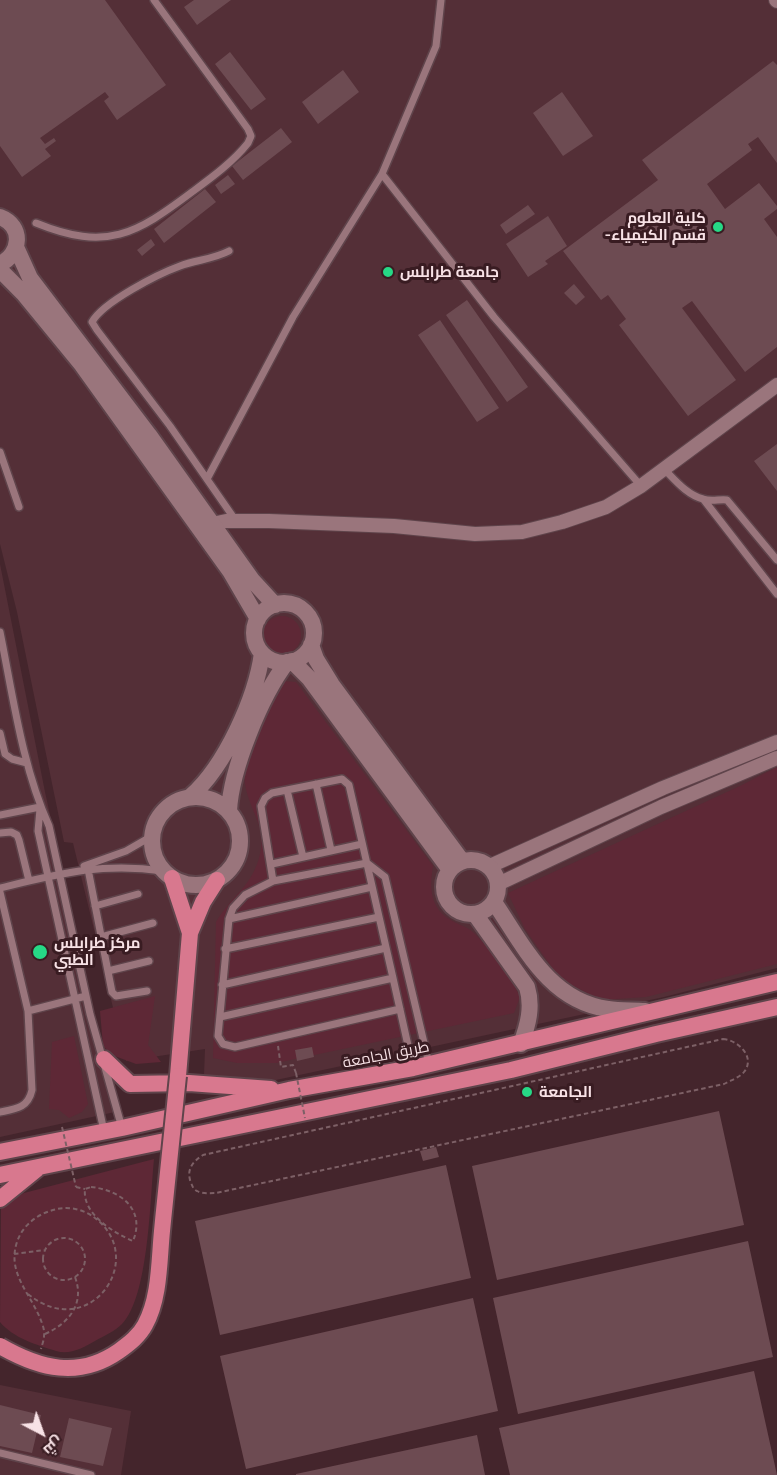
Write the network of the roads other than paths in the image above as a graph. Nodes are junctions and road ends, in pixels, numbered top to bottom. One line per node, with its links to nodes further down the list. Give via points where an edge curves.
1 (153, 0): 5 (lane, via 248,129 248,143 201,186 134,231 81,237)
2 (441, 0): 3 (lane, via 436,46)
3 (382, 174): 13 (lane, via 293,317); 14 (lane, via 494,316)
4 (0, 217): 6 (street, via 16,231)
5 (36, 223)
6 (16, 247): 8 (street, via 10,258); 18 (street, via 30,278)
7 (229, 251): 13 (lane, via 151,279 110,305 92,322)
8 (0, 264)
9 (0, 270): 22 (street, via 82,365 230,571)
10 (777, 385): 12 (street)
11 (0, 452): 16 (lane)
12 (664, 469): 14 (street); 15 (lane, via 687,491)
13 (207, 479): 17 (lane)
14 (641, 486): 17 (street, via 606,507 522,532 475,534 394,526)
15 (704, 500): 19 (lane, via 728,500); 20 (lane)
16 (19, 507)
17 (236, 521): 18 (street)
18 (212, 524): 21 (street)
19 (777, 560)
20 (777, 594)
21 (275, 605): 22 (street); 24 (street, via 292,604 306,613 313,628)
22 (258, 619): 25 (street, via 255,637)
23 (0, 632): 26 (lane)
24 (311, 645): 27 (street, via 300,658); 45 (street, via 332,686)
25 (262, 653): 27 (street, via 274,661); 34 (street, via 257,682 223,756 206,783)
26 (3, 662): 31 (lane)
27 (290, 662): 36 (street, via 271,687 237,766); 45 (street, via 309,678)
28 (0, 733): 31 (lane, via 5,754)
29 (777, 742): 46 (street)
30 (777, 758): 55 (street)
31 (27, 763): 35 (lane)
32 (316, 784): 33 (lane); 40 (lane, via 342,779 349,785); 41 (lane)
33 (287, 790): 42 (lane); 44 (lane, via 272,793 261,806)
34 (191, 796): 36 (street, via 212,799); 39 (street, via 169,805 155,824)
35 (40, 807): 37 (lane); 49 (lane, via 50,826); 51 (lane, via 38,831)
36 (229, 811): 53 (street, via 240,842 234,864)
37 (0, 815)
38 (0, 833): 52 (lane, via 11,832 18,838)
39 (152, 836): 48 (lane, via 126,851); 50 (street, via 156,860)
40 (362, 844): 41 (lane); 43 (lane)
41 (331, 850): 42 (lane)
42 (303, 857): 44 (lane)
43 (367, 863): 54 (lane); 56 (lane); 85 (lane, via 385,877)
44 (272, 864): 54 (lane)
45 (456, 865): 46 (street, via 477,860); 62 (street, via 444,885 447,900 459,911)
46 (490, 866): 55 (street)
47 (88, 869): 48 (lane); 50 (lane, via 121,866); 61 (lane)
48 (74, 870): 49 (lane)
49 (59, 873): 51 (lane); 76 (lane)
50 (167, 874): 53 (street, via 194,885); 66 (highway)
51 (47, 876): 52 (lane); 77 (lane)
52 (29, 880): 57 (lane)
53 (217, 880): 66 (highway)
54 (273, 881): 64 (lane, via 245,895)
55 (498, 884): 60 (street)
56 (372, 887): 63 (lane); 64 (lane)
57 (0, 888)
58 (0, 892): 80 (lane)
59 (138, 894): 61 (lane)
60 (494, 902): 62 (street); 81 (street, via 547,978 560,990 608,1009)
61 (95, 906): 67 (lane)
62 (475, 914): 83 (street, via 527,987 530,1015)
63 (379, 917): 68 (lane); 69 (lane)
64 (229, 919): 69 (lane)
65 (153, 923): 67 (lane)
66 (190, 933): 94 (highway, bridge, via 156,1291 145,1326 115,1354 67,1370 37,1364)
67 (101, 937): 71 (lane)
68 (386, 948): 72 (lane); 74 (lane)
69 (225, 949): 74 (lane)
70 (149, 961): 71 (lane)
71 (108, 970): 75 (lane, via 116,996)
72 (393, 978): 79 (lane); 82 (lane)
73 (777, 982): 81 (highway, طريق الجامعة)
74 (222, 985): 82 (lane)
75 (147, 991)
76 (86, 996): 77 (lane); 84 (lane)
77 (75, 1000): 80 (lane); 89 (lane)
78 (777, 1007): 91 (highway, via 511,1070)
79 (400, 1009): 82 (lane, via 235,1047 223,1044 218,1036); 85 (lane)
80 (28, 1011): 87 (lane, via 30,1097 22,1107)
81 (655, 1011): 83 (highway, طريق الجامعة)
82 (220, 1017)
83 (521, 1044): 85 (highway, طريق الجامعة)
84 (104, 1059): 86 (highway, via 130,1084 189,1083); 88 (lane)
85 (421, 1066): 86 (highway, طريق الجامعة)
86 (289, 1090): 88 (highway, طريق الجامعة)
87 (0, 1112)
88 (122, 1128): 89 (highway, طريق الجامعة)
89 (104, 1131): 90 (highway, طريق الجامعة)
90 (0, 1152)
91 (40, 1167): 92 (highway); 93 (highway)
92 (0, 1175)
93 (0, 1199)
94 (0, 1346)
95 (0, 1453): 96 (lane)
96 (91, 1475)

